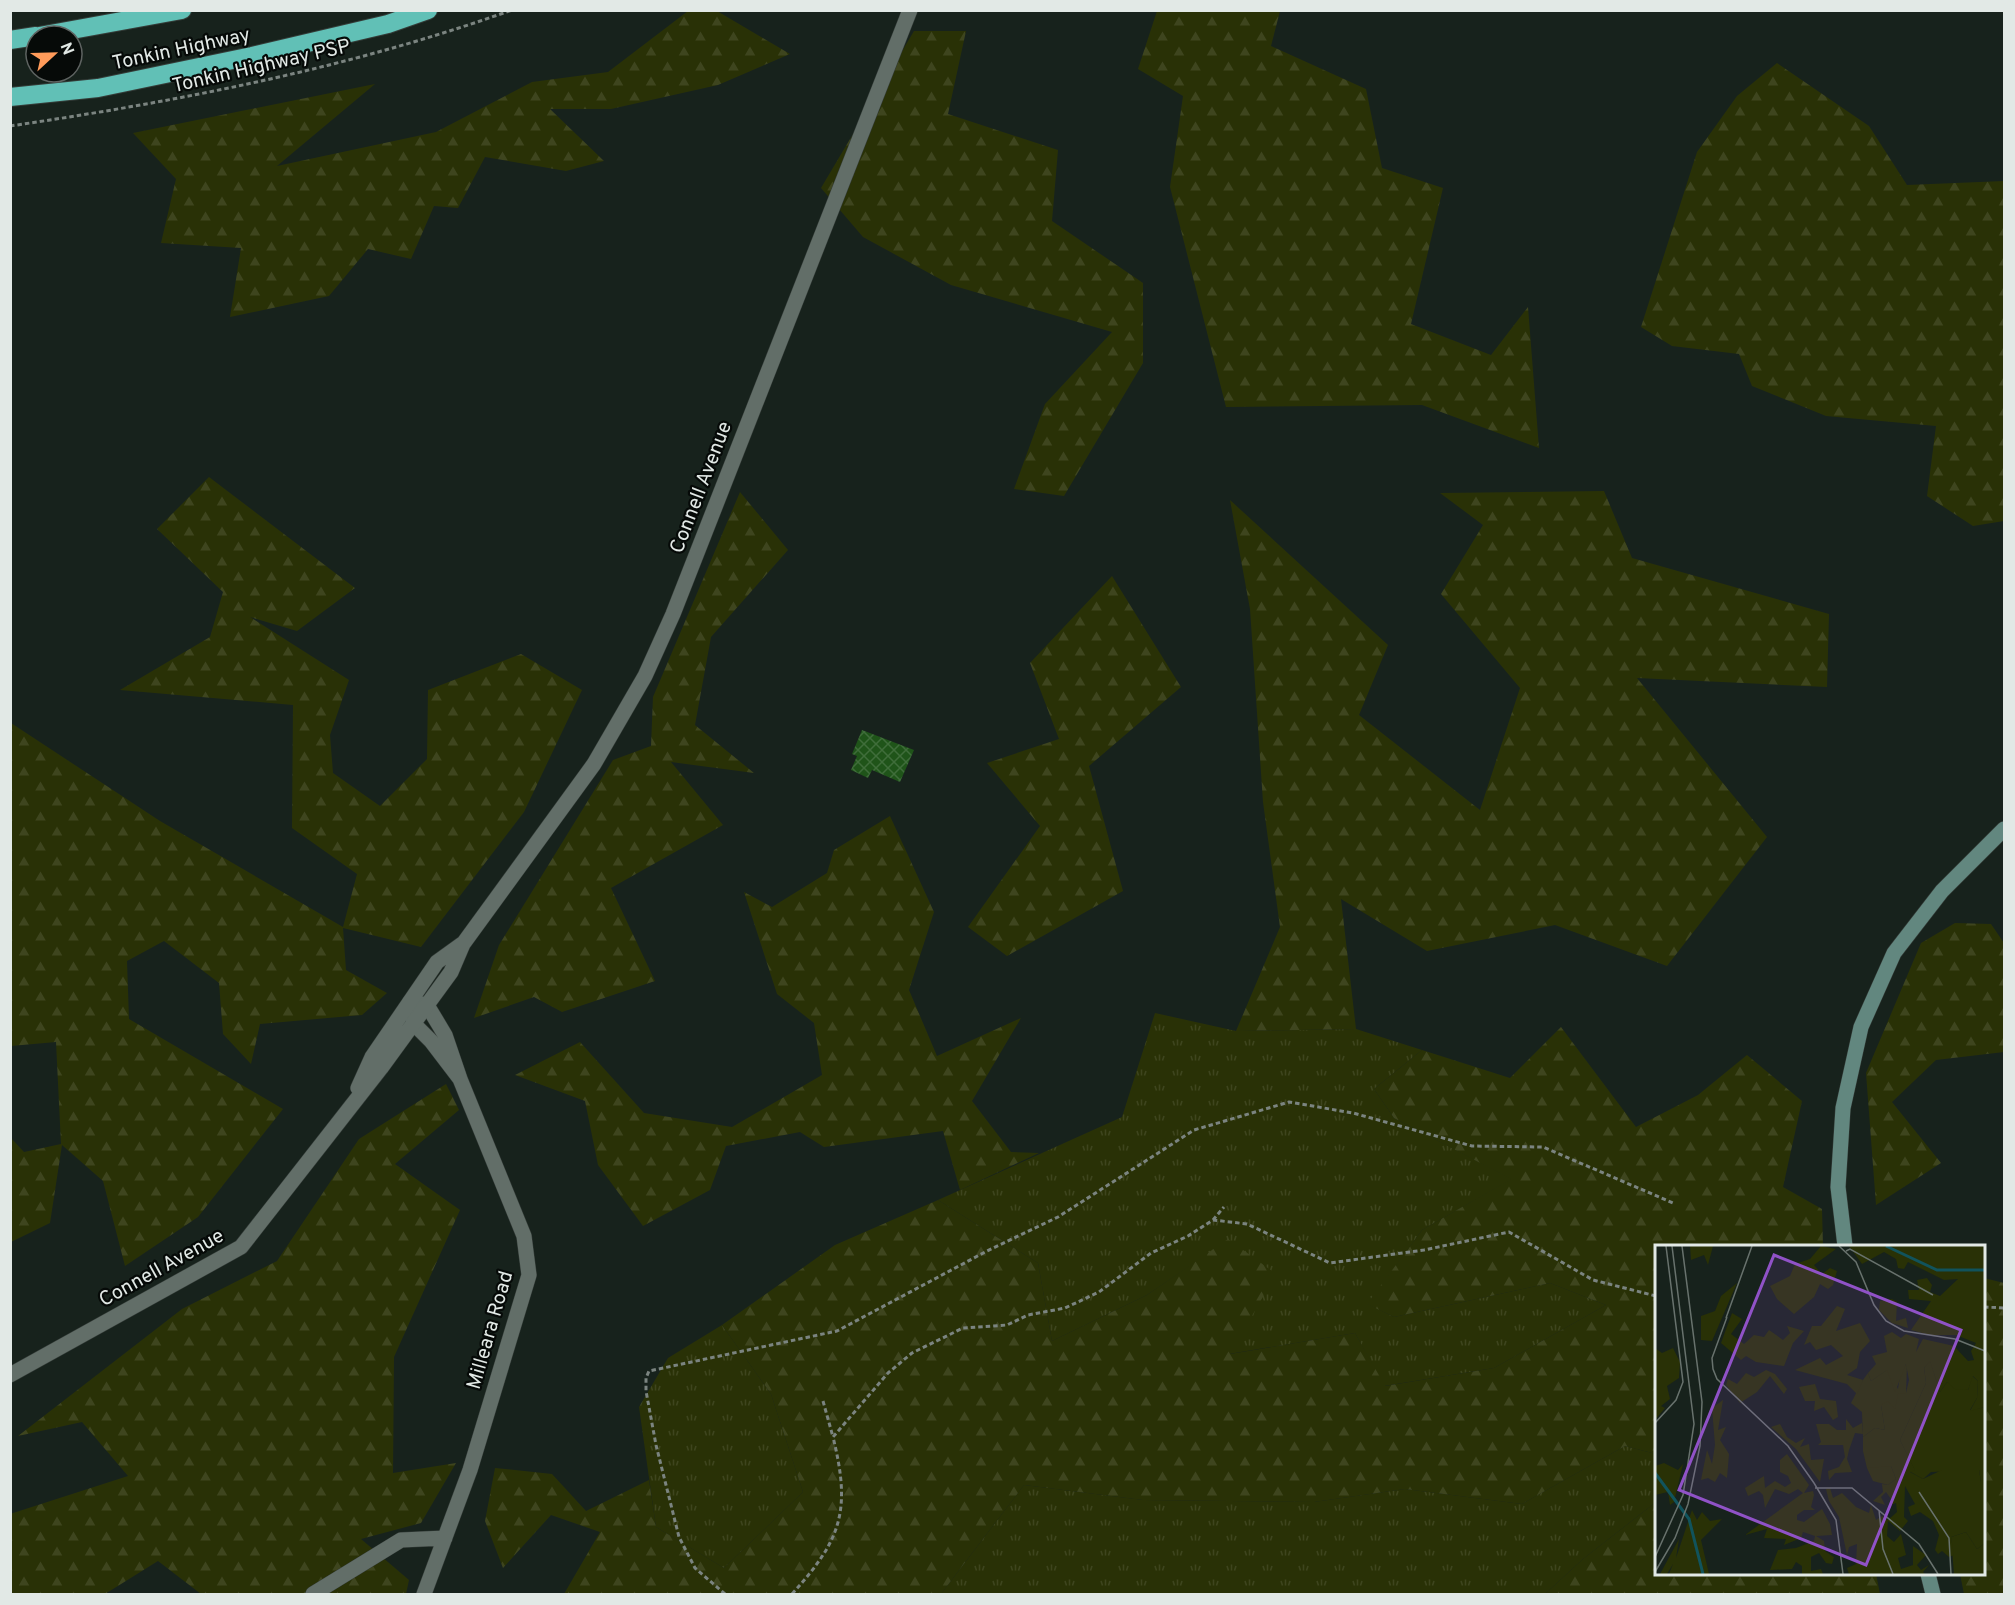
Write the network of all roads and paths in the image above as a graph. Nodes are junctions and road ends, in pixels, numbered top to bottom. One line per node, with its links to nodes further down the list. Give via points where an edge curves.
1 (182, 10): 5 (highway, Tonkin Highway)
2 (428, 10): 6 (highway, Tonkin Highway, via 388,24 98,88)
3 (512, 10): 7 (path, Tonkin Highway PSP, via 358,59 220,92)
4 (910, 10): 9 (street, Connell Avenue, via 673,614 645,676 594,764)
5 (84, 28)
6 (10, 97)
7 (10, 126)
8 (2004, 829): 18 (main road, via 1942,891 1894,953 1861,1027 1843,1108 1838,1187)
9 (463, 944): 10 (street, Connell Avenue, via 436,962); 11 (street, Connell Avenue, via 451,972)
10 (410, 1002): 11 (street); 12 (street); 14 (street, Connell Avenue, via 372,1057)
11 (427, 1005): 12 (street, Connell Avenue); 13 (street, Milleara Road, via 445,1035)
12 (414, 1024): 13 (street, Milleara Road); 14 (street, Connell Avenue)
13 (460, 1079): 25 (street, Milleara Road, via 524,1236 529,1275 470,1470)
14 (349, 1107): 22 (street, Connell Avenue, via 326,1142 241,1247)
15 (1673, 1203): 29 (path, via 1543,1147 1472,1146 1353,1113 1289,1102 1194,1130 1058,1217 837,1331 649,1371 646,1391 674,1523 695,1568)
16 (1224, 1207): 17 (path)
17 (1213, 1220): 19 (path, via 1247,1224 1330,1263 1424,1250 1509,1232 1593,1280); 24 (path, via 1150,1253 1099,1292 1065,1308 1028,1315 1007,1325 963,1328 912,1353 888,1373)
18 (1845, 1245)
19 (1655, 1296)
20 (1985, 1307): 21 (path)
21 (2004, 1308)
22 (10, 1375)
23 (823, 1401): 24 (path)
24 (833, 1437): 30 (path, via 839,1466 840,1521 828,1551)
25 (445, 1538): 27 (street, via 401,1540); 28 (street, Milleara Road)
26 (1928, 1575): 31 (main road)
27 (313, 1594)
28 (424, 1594)
29 (725, 1594)
30 (792, 1594)
31 (1933, 1594)

